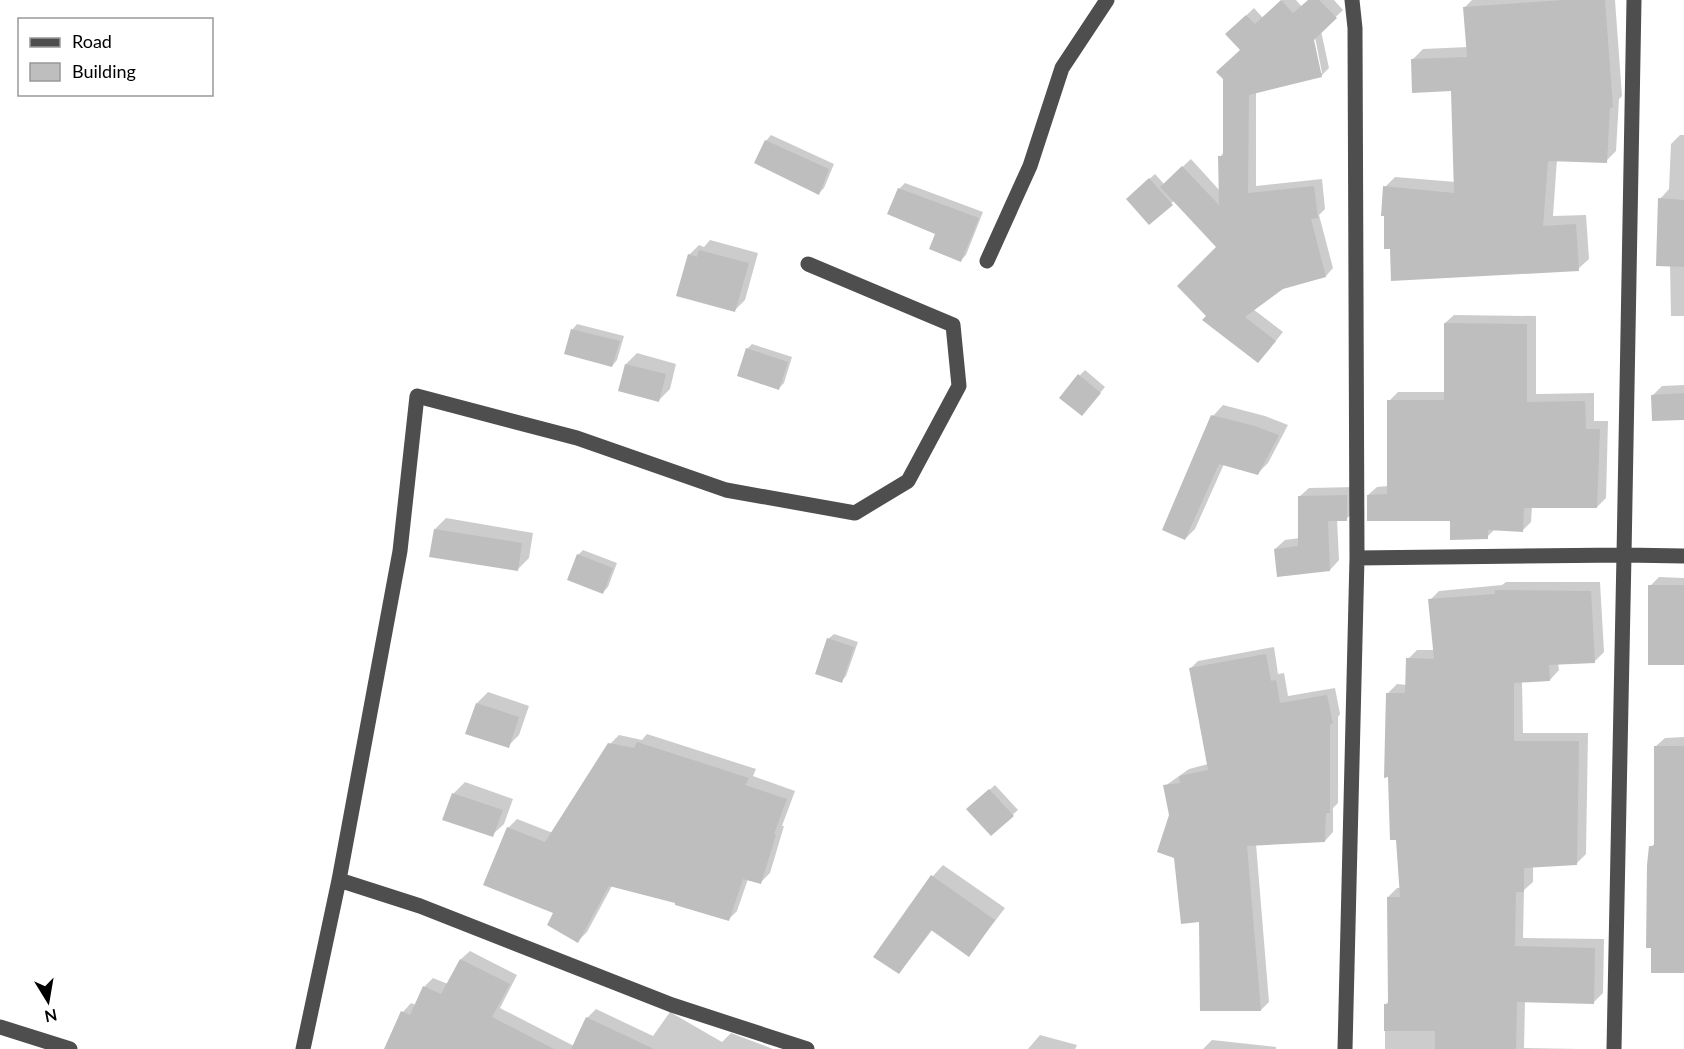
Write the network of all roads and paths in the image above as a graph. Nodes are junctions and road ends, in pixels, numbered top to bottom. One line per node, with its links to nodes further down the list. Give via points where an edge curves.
1 (1107, 0): 4 (street, via 1062,68 1030,166)
2 (1352, 0): 8 (street)
3 (1634, 0): 6 (street)
4 (987, 261)
5 (808, 264): 9 (street, via 953,325 959,386 908,481 855,513 726,490 577,438 417,396 400,550)
6 (1624, 555): 7 (street); 8 (street); 15 (street)
7 (1684, 556)
8 (1357, 558): 14 (street)
9 (339, 880): 12 (street); 13 (street, via 420,906 672,1005)
10 (0, 1027): 11 (street)
11 (70, 1049)
12 (303, 1049)
13 (807, 1049)
14 (1345, 1049)
15 (1614, 1049)

